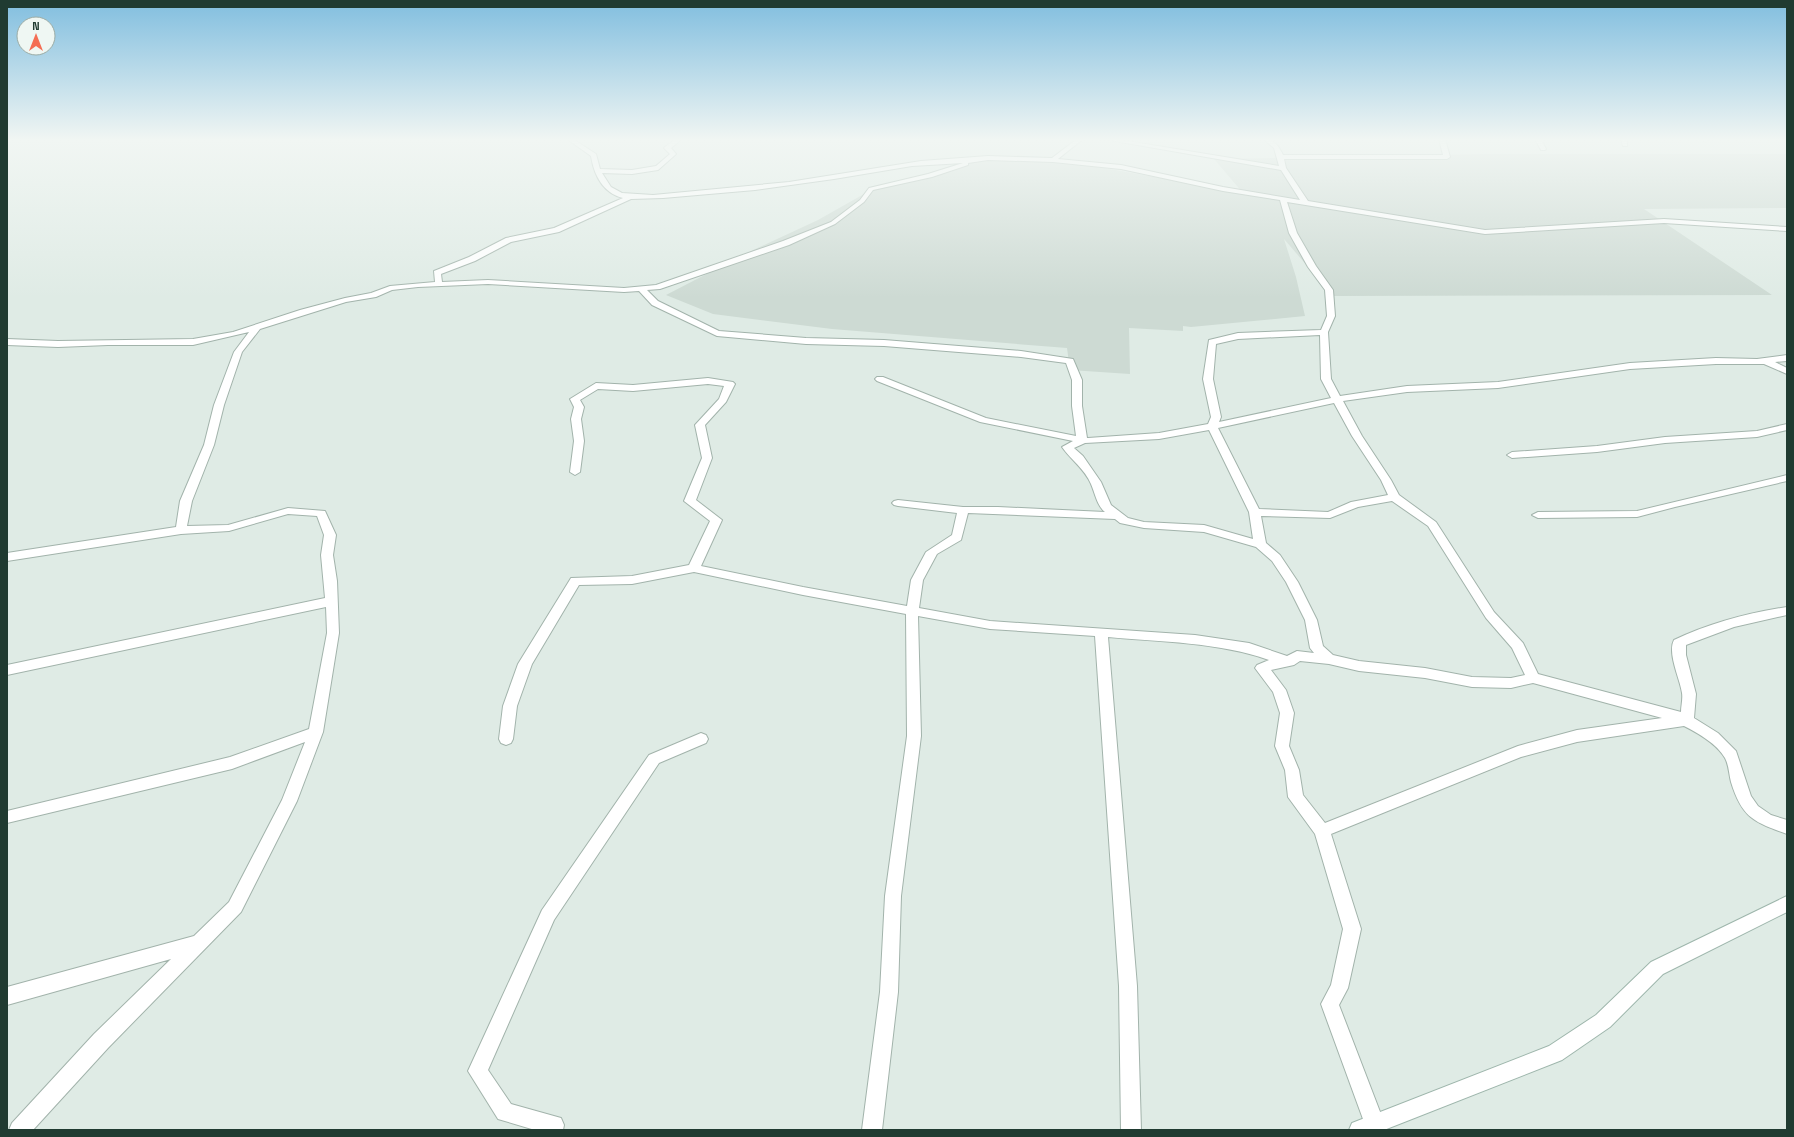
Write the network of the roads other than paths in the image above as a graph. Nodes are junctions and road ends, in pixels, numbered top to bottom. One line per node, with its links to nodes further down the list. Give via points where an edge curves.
1 (615, 192): 6 (street)
2 (705, 192): 6 (street)
3 (869, 192): 11 (street, via 862,201 833,223 786,243 657,287)
4 (1239, 192): 7 (street)
5 (1299, 192): 8 (street)
6 (630, 197): 10 (street, via 556,230 509,240 437,273)
7 (1282, 200): 8 (street); 13 (street, via 1293,233 1312,267 1329,290 1331,316)
8 (1306, 203): 9 (street, via 1485,232 1664,221)
9 (1787, 229)
10 (439, 284): 11 (street, via 488,282 624,290); 12 (street, via 390,288 373,295 338,302)
11 (640, 288): 22 (street, via 655,303 717,333 806,341 884,343 1022,354 1070,361 1077,380 1077,406)
12 (258, 326): 14 (street, via 235,334 193,342); 32 (street, via 238,352 219,404 209,445 186,501)
13 (1324, 332): 19 (street, via 1326,379); 20 (street, via 1238,336 1212,342 1208,379 1216,417)
14 (7, 342)
15 (1787, 358): 16 (street)
16 (1765, 361): 17 (street); 19 (street, via 1630,366 1498,385 1407,389)
17 (1787, 371)
18 (880, 378): 22 (street, via 983,420)
19 (1338, 400): 20 (street); 26 (street)
20 (1212, 426): 22 (street, via 1159,436); 29 (street)
21 (1787, 426): 23 (street, via 1757,434)
22 (1082, 441): 31 (street, via 1067,447 1080,458 1096,482 1106,507)
23 (1512, 455)
24 (575, 472): 35 (street, via 579,441 576,419 579,407 575,399 596,386 633,388 708,381 730,384 723,400 700,425 707,458 690,501 716,520)
25 (1787, 478): 30 (street, via 1637,514)
26 (1394, 497): 29 (street, via 1356,504 1330,515); 43 (street, via 1432,524 1490,615 1518,646)
27 (898, 503): 28 (street)
28 (963, 510): 31 (street); 38 (street, via 957,537 932,552 917,580)
29 (1255, 512): 33 (street)
30 (1538, 515)
31 (1118, 516): 33 (street, via 1124,521 1144,525 1204,529)
32 (181, 530): 34 (street); 36 (street, via 228,528 288,511 321,513 330,534 327,555 332,581)
33 (1260, 544): 40 (street, via 1276,558 1292,582 1311,620 1317,648)
34 (7, 557)
35 (694, 568): 38 (street); 46 (street, via 632,580 575,581 525,664 510,706)
36 (332, 601): 42 (street); 45 (street, via 333,632)
37 (1787, 611): 44 (street, via 1733,622 1679,643 1679,655 1688,694)
38 (912, 612): 39 (street, via 990,625); 57 (street, via 914,736 893,896 889,992)
39 (1101, 632): 41 (street, via 1195,640 1249,648); 58 (street, via 1128,986)
40 (1329, 659): 41 (street, via 1297,656); 43 (street, via 1359,666 1425,673 1472,682 1511,684)
41 (1289, 662): 50 (street, via 1275,663 1262,668 1279,690 1288,713 1282,746 1292,770 1296,797)
42 (7, 670)
43 (1533, 678): 44 (street)
44 (1687, 720): 49 (street, via 1716,739 1732,756 1744,799 1751,810 1764,820); 50 (street, via 1577,736 1518,752)
45 (316, 732): 48 (street, via 232,763); 52 (street, via 289,801 235,907)
46 (506, 739)
47 (701, 739): 56 (street, via 654,759 548,915 478,1071 505,1112 554,1125)
48 (7, 817)
49 (1787, 827)
50 (1322, 831): 54 (street, via 1352,929 1339,988 1330,1004)
51 (1787, 904): 54 (street, via 1657,968 1603,1021 1555,1053)
52 (200, 942): 53 (street); 55 (street, via 101,1041)
53 (7, 996)
54 (1370, 1128)
55 (20, 1130)
56 (554, 1130)
57 (872, 1130)
58 (1131, 1130)

